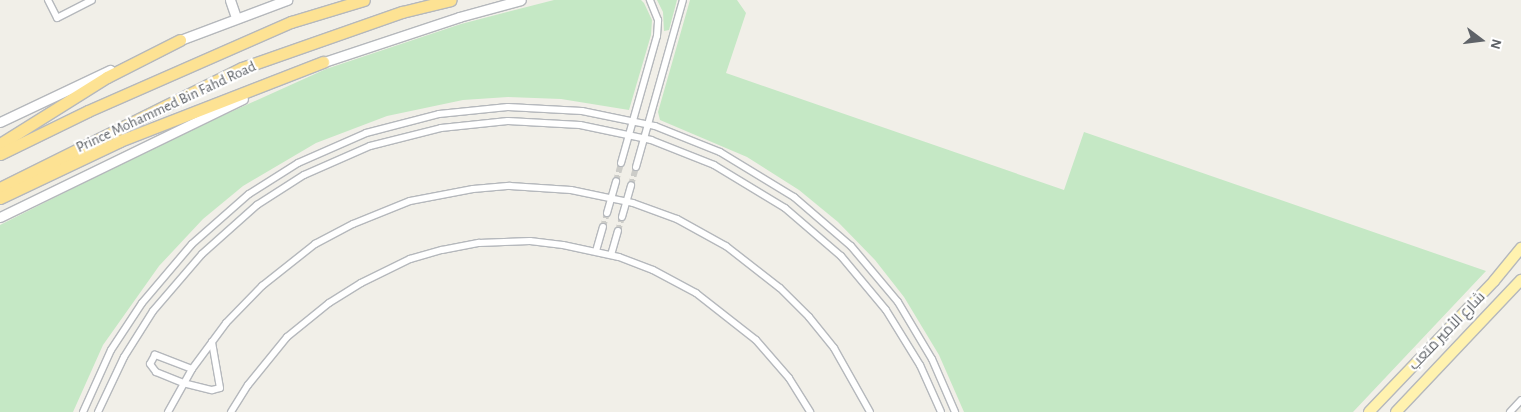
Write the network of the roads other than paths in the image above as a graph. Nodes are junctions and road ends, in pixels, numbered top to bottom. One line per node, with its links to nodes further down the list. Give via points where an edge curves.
1 (48, 0): 2 (street, via 57,18)
2 (92, 0)
3 (230, 0): 10 (main road)
4 (287, 0): 10 (main road)
5 (364, 0): 19 (highway, Prince Mohammed Bin Fahd Road, via 290,22 88,111)
6 (451, 0): 24 (highway, Prince Mohammed Bin Fahd Road, via 402,12 242,68)
7 (521, 0): 12 (main road)
8 (650, 0): 13 (street, via 658,20 657,36)
9 (684, 0): 15 (street)
10 (236, 17): 11 (main road)
11 (180, 40): 14 (main road); 18 (highway, via 107,77)
12 (323, 62): 25 (highway, via 120,141); 29 (main road, via 170,132)
13 (633, 121): 15 (street); 16 (street); 41 (street, via 560,108 464,110 374,130 298,163 227,212 166,272 126,326)
14 (0, 122)
15 (647, 125): 17 (street); 48 (street, via 690,139 743,164 794,197 833,229 898,302 932,359)
16 (629, 135): 17 (street); 20 (street); 42 (street, via 559,122 508,120 466,124 370,146 304,176 235,223 177,281 137,334)
17 (644, 138): 21 (street); 47 (street, via 692,155 736,176 786,208 824,239 886,310 920,365)
18 (0, 144)
19 (0, 154)
20 (621, 163)
21 (636, 167)
22 (616, 181): 26 (street)
23 (631, 185): 27 (street)
24 (0, 188)
25 (0, 198)
26 (611, 198): 27 (street); 28 (street); 37 (street, via 553,187 510,186 453,192 392,207 335,233 297,257 248,299)
27 (626, 201): 30 (street); 46 (street, via 667,215 704,233 747,260 780,288 834,348)
28 (607, 213)
29 (0, 217)
30 (622, 217)
31 (603, 227): 34 (street)
32 (618, 231): 35 (street)
33 (1521, 248): 49 (main road, شارع الأمير متعب, via 1494,282)
34 (596, 251): 35 (street); 44 (street, via 546,242 479,243 433,252 393,266 329,303 287,337)
35 (611, 255): 45 (street, via 645,266 677,282 744,329 789,378)
36 (1521, 280): 50 (main road, شارع الأمير متعب)
37 (212, 342): 38 (street); 39 (street, via 220,388 212,390)
38 (192, 369): 39 (street); 39 (street, via 155,355 150,364 156,372)
39 (183, 383): 43 (street)
40 (1521, 400): 51 (street)
41 (83, 412)
42 (98, 412)
43 (168, 412)
44 (231, 412)
45 (810, 412)
46 (870, 412)
47 (941, 412)
48 (955, 412)
49 (1369, 412)
50 (1396, 412)
51 (1510, 412)

